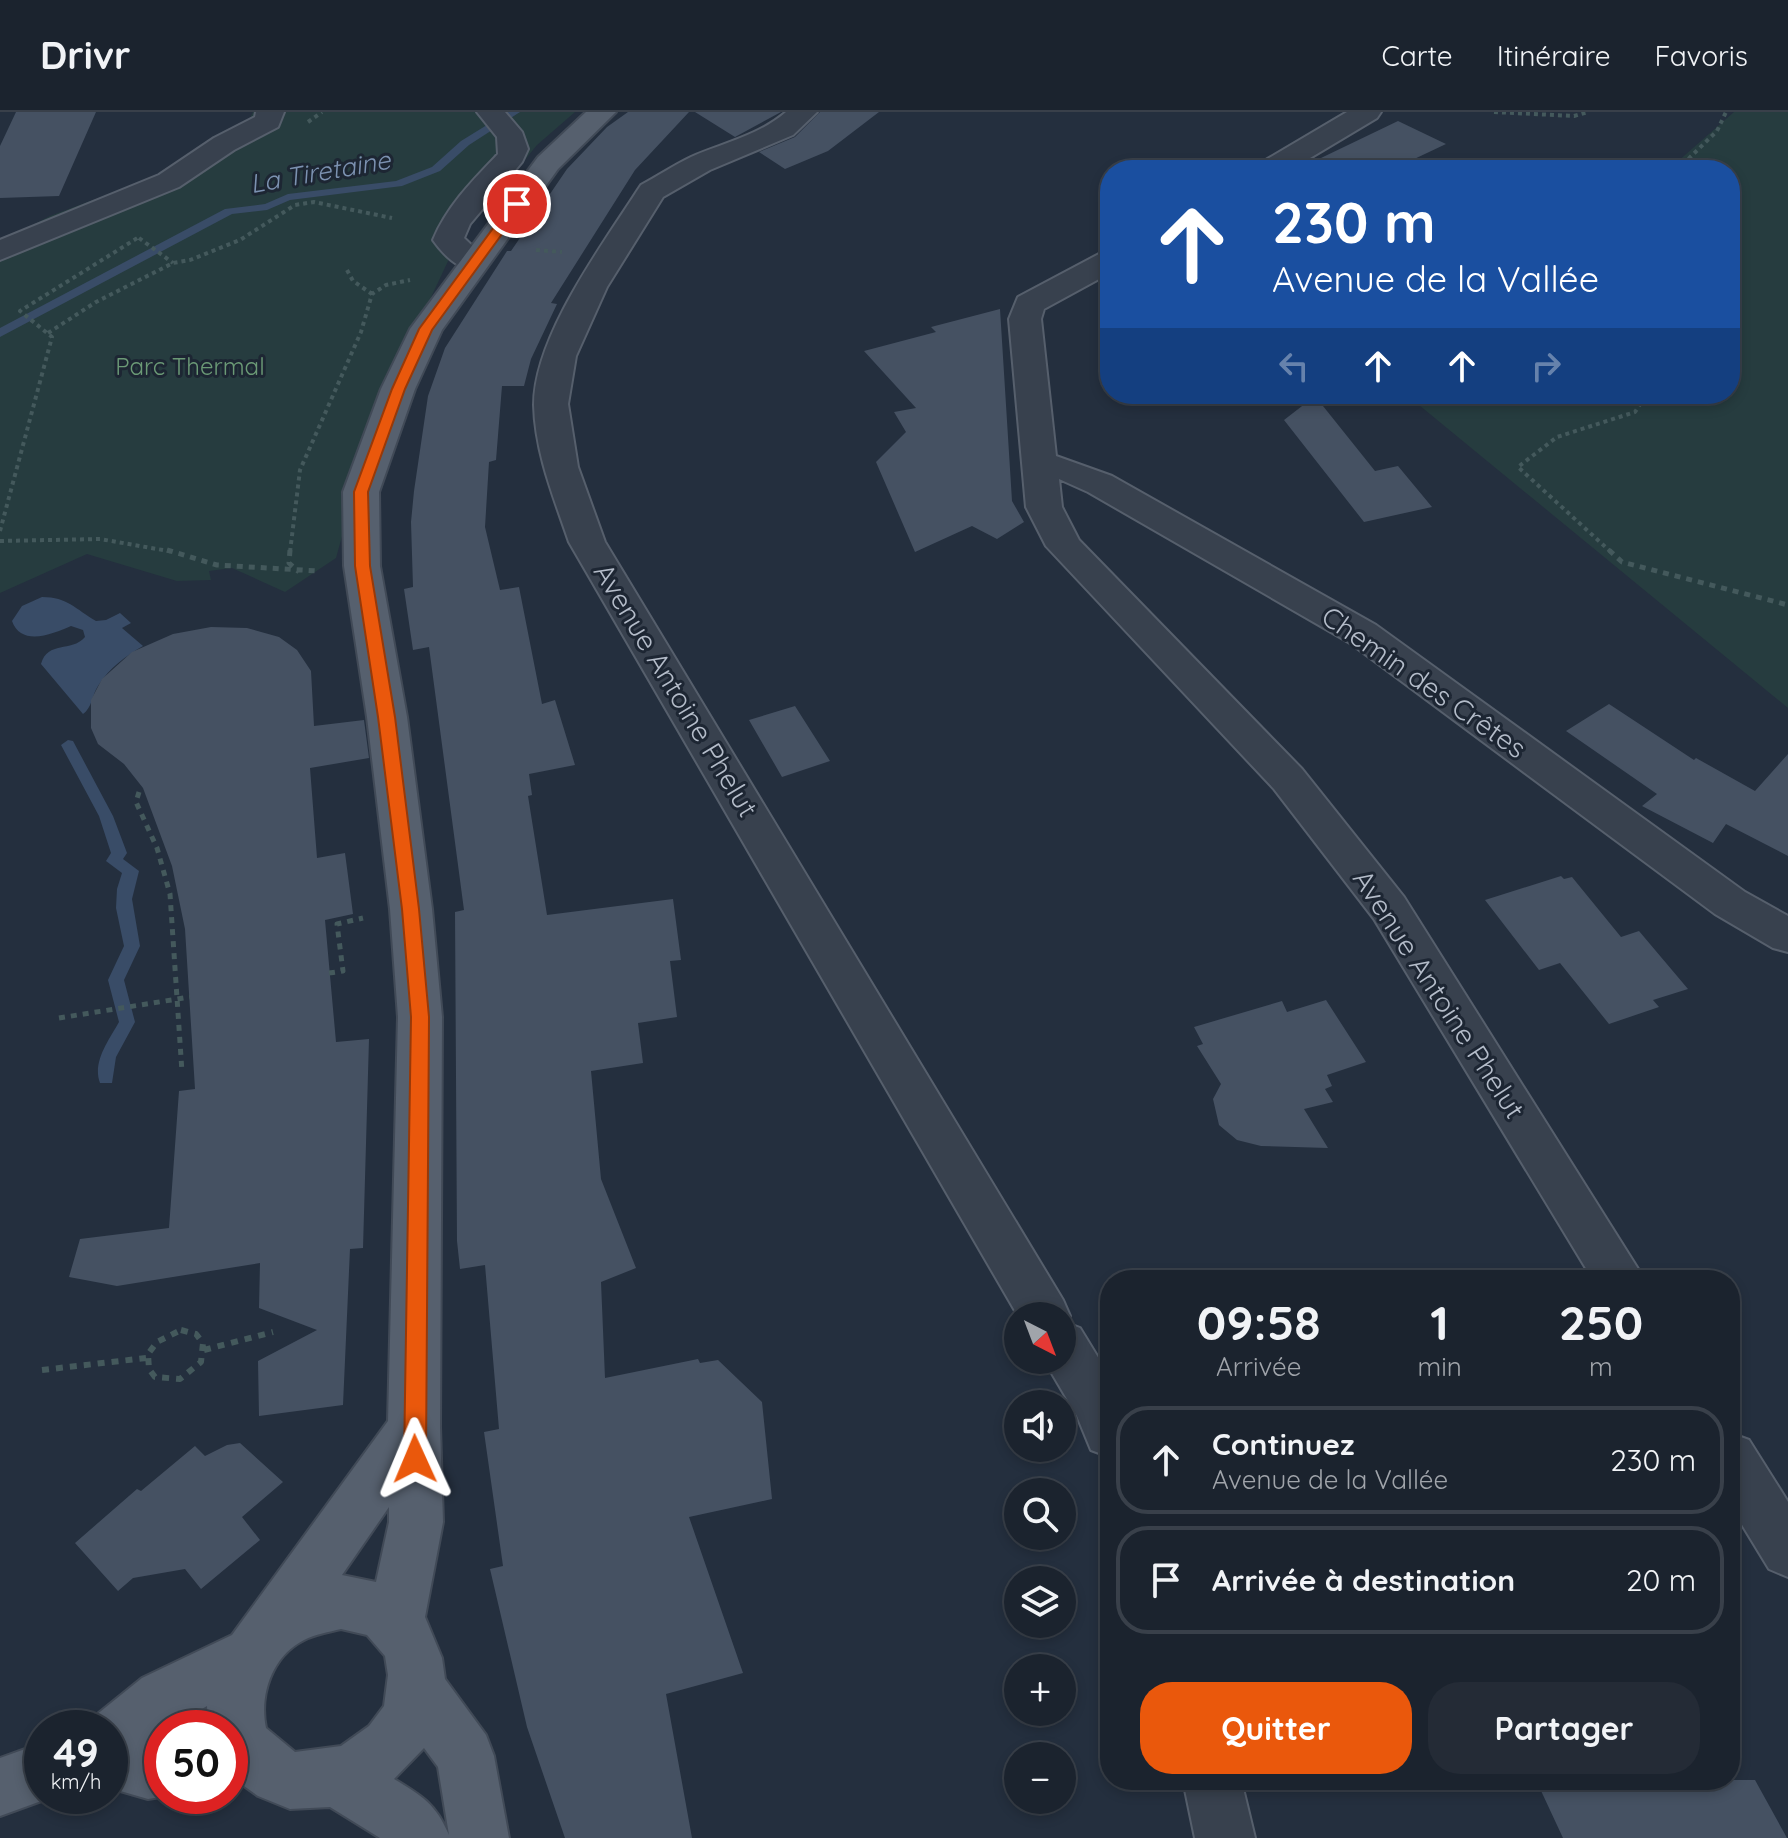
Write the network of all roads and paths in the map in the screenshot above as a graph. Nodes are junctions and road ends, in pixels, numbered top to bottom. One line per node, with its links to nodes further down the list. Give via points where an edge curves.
1 (602, 112): 15 (main road, via 548,163)
2 (803, 112): 12 (street, Avenue Antoine Phelut, via 783,129 652,191)
3 (1367, 112): 9 (street)
4 (1494, 112): 5 (path)
5 (1588, 112)
6 (1726, 112): 10 (path, via 1717,131)
7 (490, 113): 15 (street, via 513,137 512,156 455,223 448,240)
8 (269, 116): 14 (street, via 169,181)
9 (1286, 160)
10 (1687, 160)
11 (392, 218): 16 (path, via 314,202 295,205 240,240)
12 (628, 226): 15 (path, via 611,227 594,255); 37 (street, Avenue Antoine Phelut, via 591,287 560,356 551,404 561,467 587,542)
13 (139, 238): 16 (path)
14 (0, 251)
15 (480, 254): 26 (main road, via 426,329 393,404 361,492)
16 (173, 263): 21 (path)
17 (1100, 266): 23 (street, Avenue Antoine Phelut, via 1029,304 1025,319)
18 (347, 270): 19 (path)
19 (372, 294)
20 (22, 315): 21 (path)
21 (47, 331): 24 (path, via 52,337)
22 (1640, 404): 27 (path, via 1635,412 1557,437 1518,467 1622,562)
23 (1039, 462): 30 (street, Chemin des Crêtes, via 1100,484 1363,634 1730,903); 36 (street, Avenue Antoine Phelut, via 1044,507 1064,546 1288,779 1389,908)
24 (0, 531)
25 (0, 541): 26 (path, via 100,539 159,548 217,565 299,572)
26 (362, 566): 29 (main road)
27 (1788, 605)
28 (139, 792): 33 (path, via 136,802 170,894)
29 (411, 909): 31 (path, via 337,921 343,971); 44 (main road, via 420,1017)
30 (1788, 936)
31 (329, 973)
32 (190, 997): 33 (path)
33 (179, 999): 34 (path); 35 (path)
34 (59, 1018)
35 (182, 1072)
36 (1614, 1270)
37 (1037, 1302)
38 (273, 1332): 39 (path)
39 (204, 1350): 40 (path, via 196,1334 181,1330 163,1335); 40 (path, via 191,1372 169,1380 148,1371)
40 (146, 1358): 42 (path)
41 (1076, 1367): 43 (street)
42 (42, 1370)
43 (1100, 1408)
44 (414, 1427): 47 (main road, via 416,1522); 48 (main road)
45 (1740, 1473): 46 (street)
46 (1788, 1551)
47 (396, 1622): 48 (main road, via 370,1606 341,1602 294,1614); 49 (main road, via 413,1649)
48 (260, 1643): 50 (main road); 51 (main road, via 162,1698)
49 (418, 1690): 54 (main road, via 404,1727 376,1758); 58 (main road, via 465,1756)
50 (235, 1710)
51 (128, 1725)
52 (248, 1764): 54 (main road, via 292,1782)
53 (24, 1778): 55 (main road)
54 (338, 1778): 57 (main road, via 407,1821)
55 (0, 1787)
56 (1214, 1790): 59 (street)
57 (420, 1838)
58 (479, 1838)
59 (1225, 1838)

